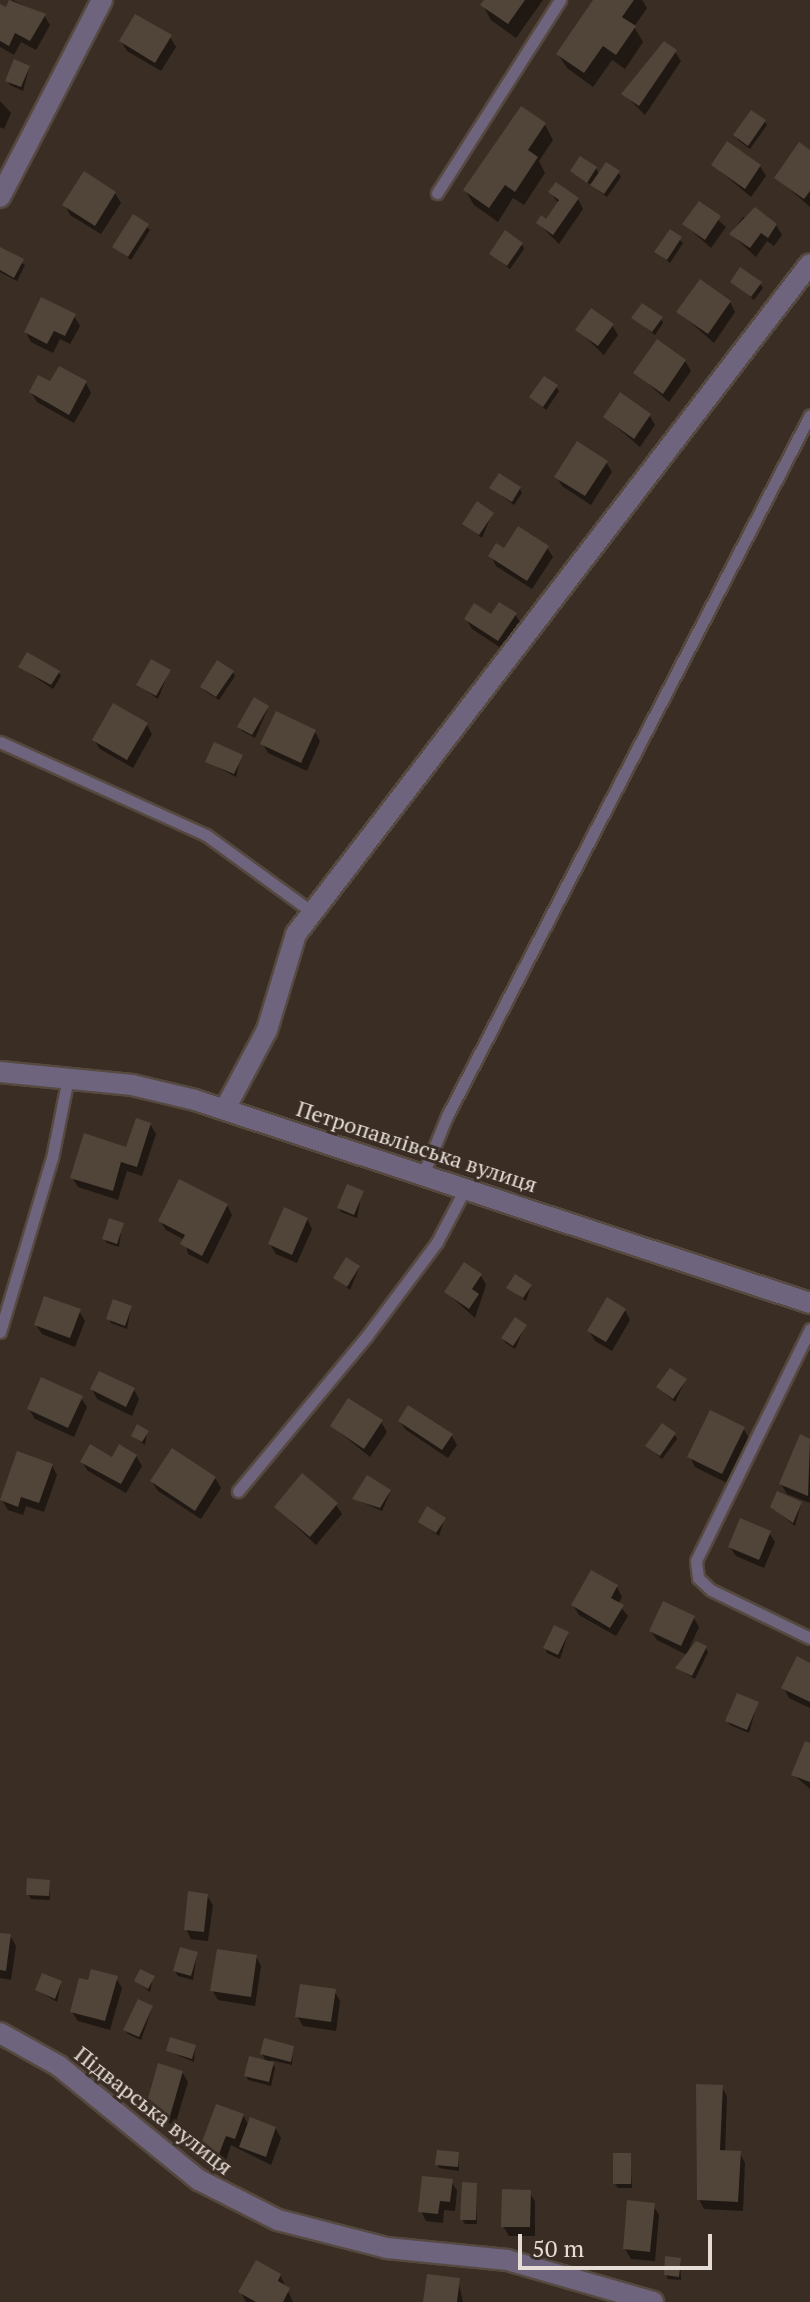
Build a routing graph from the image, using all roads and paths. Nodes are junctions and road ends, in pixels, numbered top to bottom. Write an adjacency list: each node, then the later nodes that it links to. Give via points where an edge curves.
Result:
1 (102, 0): 4 (street)
2 (560, 0): 3 (lane)
3 (437, 193)
4 (0, 197)
5 (810, 264): 8 (street)
6 (810, 415): 12 (lane, via 454,1104)
7 (0, 742): 8 (lane, via 206,835)
8 (312, 912): 11 (street, via 289,947 267,1030)
9 (0, 1072): 10 (street, Петропавлівська вулиця)
10 (68, 1078): 11 (street, Петропавлівська вулиця, via 132,1085); 16 (lane, via 52,1158)
11 (225, 1109): 12 (street, Петропавлівська вулиця)
12 (424, 1172): 13 (street, Петропавлівська вулиця)
13 (466, 1186): 14 (street, Петропавлівська вулиця); 17 (lane, via 437,1242 366,1337)
14 (810, 1303)
15 (810, 1329): 18 (lane, via 696,1561 698,1578 711,1590)
16 (0, 1332)
17 (238, 1491)
18 (810, 1638)
19 (0, 2033): 20 (street, Підварська вулиця, via 34,2049 83,2084 199,2180 278,2220 387,2248 507,2260)
20 (653, 2302)

